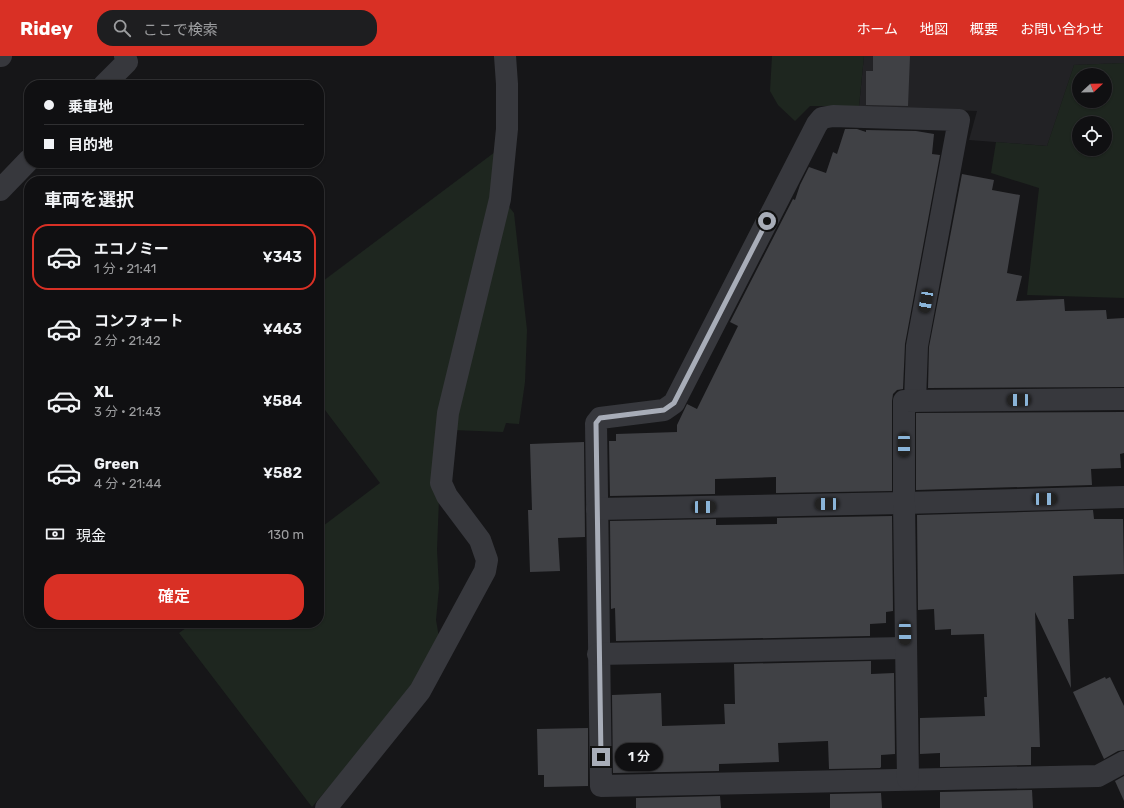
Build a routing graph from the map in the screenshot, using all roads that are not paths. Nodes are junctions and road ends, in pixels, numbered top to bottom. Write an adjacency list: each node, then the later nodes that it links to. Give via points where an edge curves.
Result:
1 (125, 56): 3 (street, via 127,62)
2 (505, 56): 15 (street, via 507,129 500,199 448,413 441,483 447,496 480,540 487,560 485,570 420,691)
3 (109, 80)
4 (24, 165): 5 (street)
5 (0, 190)
6 (1124, 399): 7 (street)
7 (915, 400): 9 (street, via 904,401); 10 (street, via 917,346 959,120 833,116 822,118 674,403 664,410 600,418 596,423)
8 (1124, 496): 9 (street)
9 (904, 503): 10 (street); 11 (street)
10 (597, 509): 12 (street)
11 (905, 648): 12 (street); 14 (street)
12 (598, 654): 14 (street, via 601,786)
13 (1124, 762): 14 (street, via 1098,776)
14 (908, 779)
15 (326, 808)

